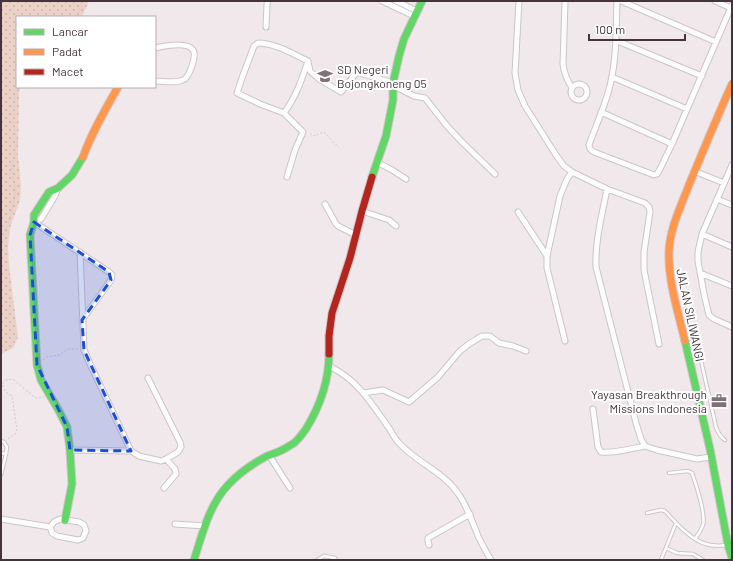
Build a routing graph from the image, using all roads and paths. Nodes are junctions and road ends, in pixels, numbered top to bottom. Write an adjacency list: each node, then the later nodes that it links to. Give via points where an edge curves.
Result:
1 (82, 1): 13 (path)
2 (268, 1): 14 (street)
3 (382, 1): 12 (street)
4 (396, 1): 12 (street)
5 (422, 1): 12 (street)
6 (519, 1): 36 (street, via 515,72 518,90 525,106 556,155)
7 (565, 1): 26 (street, via 563,64)
8 (617, 1): 15 (street)
9 (621, 1): 16 (street)
10 (715, 1): 11 (street)
11 (731, 7): 16 (street)
12 (416, 14): 22 (street, via 404,40)
13 (77, 16)
14 (266, 27)
15 (615, 40): 19 (street); 20 (street)
16 (716, 42): 19 (street)
17 (156, 48): 21 (street, via 187,45 195,55 185,79 178,82)
18 (308, 61): 22 (street, via 310,71 341,92 357,72); 29 (street, via 299,88); 29 (street, via 264,43 254,46 237,93)
19 (702, 76): 27 (street)
20 (612, 77): 27 (street); 28 (street)
21 (156, 80)
22 (393, 84): 33 (street, via 389,125); 37 (street, via 414,96 425,98 446,126)
23 (732, 84): 35 (street, JALAN SILIWANGI)
24 (19, 88): 51 (path, via 15,96 13,125 17,141 12,168 16,190 9,222)
25 (117, 88): 47 (street, via 72,175 58,188 49,192 34,215)
26 (572, 88)
27 (687, 109): 31 (street)
28 (601, 112): 31 (street); 31 (street, via 589,145 594,152 654,175 659,171)
29 (284, 113): 30 (street)
30 (303, 132): 32 (path, via 307,130 314,136 323,132); 38 (street)
31 (672, 144)
32 (339, 147)
33 (377, 162): 39 (street); 45 (street)
34 (732, 165): 40 (street)
35 (694, 171): 40 (street); 63 (street, JALAN SILIWANGI, via 672,230 669,251 671,282)
36 (572, 172): 41 (street); 54 (street, via 560,196)
37 (495, 174)
38 (287, 177)
39 (406, 179)
40 (724, 183): 42 (street)
41 (608, 189): 60 (street, via 645,203 649,207 644,270); 72 (street, via 599,225 596,267 636,423)
42 (717, 199): 44 (street); 49 (street)
43 (325, 204): 50 (street, via 338,226)
44 (732, 205)
45 (362, 211): 48 (street, via 388,220); 50 (street)
46 (518, 212): 54 (street)
47 (34, 222): 53 (street); 64 (street, via 30,235)
48 (396, 226)
49 (702, 234): 52 (street); 55 (street, via 698,252)
50 (356, 235): 65 (street, via 332,313)
51 (1, 239)
52 (732, 247)
53 (80, 252): 57 (street); 57 (street, via 112,275)
54 (547, 256): 59 (street, via 547,268)
55 (700, 273): 56 (street); 58 (street, via 709,315)
56 (732, 286)
57 (82, 320): 61 (street)
58 (732, 327)
59 (565, 341)
60 (659, 344)
61 (84, 350): 64 (path, via 67,349 60,356 47,357); 74 (street)
62 (526, 351): 67 (street, via 499,343 490,336 482,336 460,351 438,377 409,402 383,390)
63 (686, 351): 70 (lane, via 695,351 700,356 716,427); 78 (street, JALAN SILIWANGI)
64 (36, 365): 68 (street)
65 (329, 366): 67 (street, via 353,382); 77 (street, via 319,404 301,436 285,448)
66 (148, 378): 79 (street, via 180,442 178,452)
67 (363, 393): 85 (street, via 400,443 457,491)
68 (50, 396): 71 (path, via 37,398 14,380 6,380 3,387 12,396 17,430 15,434); 73 (street, via 67,427)
69 (593, 409): 72 (street, via 598,447 601,452)
70 (725, 440)
71 (2, 441): 76 (lane, via 7,447)
72 (645, 446): 78 (street, via 698,459)
73 (70, 450): 74 (street); 87 (street, via 72,484)
74 (131, 450): 79 (street, via 139,456 161,461)
75 (1, 453): 76 (lane)
76 (6, 454): 81 (lane)
77 (269, 455): 83 (street); 90 (street, via 243,471 226,486)
78 (711, 457): 94 (street, JALAN SILIWANGI)
79 (166, 459): 82 (street, via 176,474)
80 (669, 473): 92 (lane, via 692,473 704,521)
81 (1, 475)
82 (164, 488)
83 (290, 488)
84 (647, 512): 88 (lane, via 665,511)
85 (470, 514): 93 (street, via 428,538); 100 (street)
86 (1, 519): 91 (street)
87 (66, 520): 91 (street, via 60,519); 91 (street, via 84,525 86,531 83,538 78,540 57,536 52,533)
88 (676, 523): 92 (lane); 95 (lane)
89 (175, 524): 90 (street)
90 (204, 526): 97 (street)
91 (50, 527)
92 (695, 539): 94 (lane, via 707,545)
93 (429, 545)
94 (728, 545): 96 (street, JALAN SILIWANGI)
95 (666, 548): 101 (lane); 102 (lane, via 677,554 693,554)
96 (732, 558)
97 (194, 560)
98 (317, 560): 99 (lane, via 324,556)
99 (336, 560)
100 (491, 560)
101 (661, 560)
102 (703, 560)

